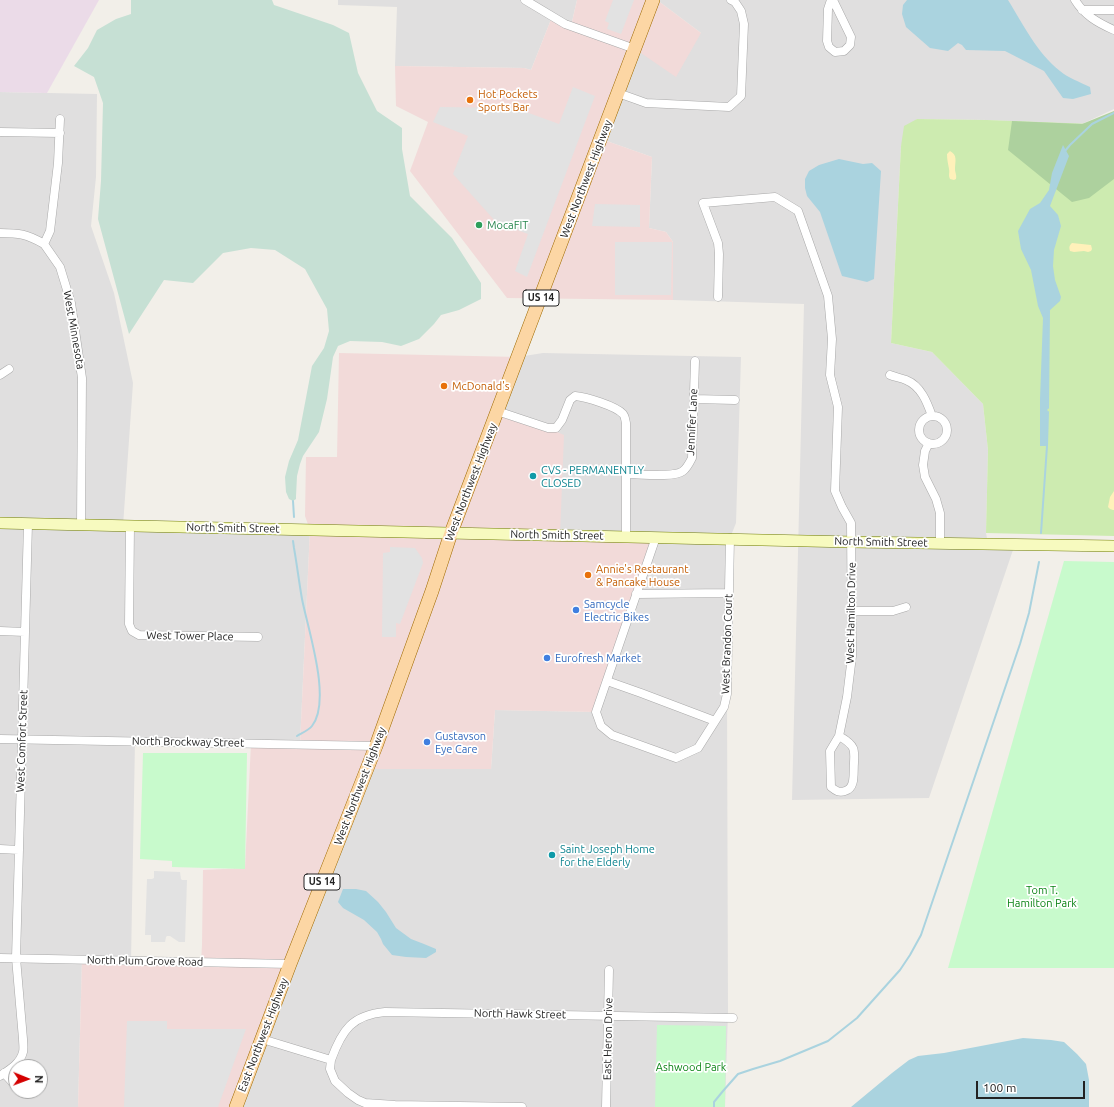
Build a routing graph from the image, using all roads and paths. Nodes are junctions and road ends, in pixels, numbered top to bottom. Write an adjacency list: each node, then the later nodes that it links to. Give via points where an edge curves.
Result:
1 (525, 0): 9 (street, via 565,24)
2 (653, 0): 9 (main road, West Northwest Highway / US 14)
3 (732, 0): 10 (street, via 741,11 744,24 741,96 729,107 646,103)
4 (832, 0): 4 (street, via 851,37 850,45 844,51 835,52 829,47 828,9)
5 (1075, 0): 6 (street)
6 (1082, 10): 7 (street); 8 (street, via 1089,18)
7 (1114, 10)
8 (1114, 30)
9 (635, 49): 10 (main road, West Northwest Highway / US 14)
10 (618, 93): 23 (main road, West Northwest Highway / US 14)
11 (60, 119): 13 (street)
12 (0, 132): 13 (street)
13 (60, 132): 15 (street, via 50,231)
14 (0, 233): 15 (street, via 21,234)
15 (44, 244): 29 (street, West Minnesota, via 60,267 71,303 82,378)
16 (718, 297): 35 (street, West Hamilton Drive, via 718,243 703,203 775,197 798,211 828,296 832,339 830,375 838,407 835,492 851,523)
17 (695, 361): 21 (street, Jennifer Lane)
18 (9, 369): 19 (street)
19 (0, 375)
20 (890, 376): 24 (street, via 907,380 919,389 928,402)
21 (694, 399): 22 (street); 26 (street, Jennifer Lane, via 692,458 683,471 672,475)
22 (735, 400)
23 (497, 411): 26 (street, via 548,428 556,428 570,400 575,396 582,396 619,410 626,422); 31 (main road, West Northwest Highway / US 14)
24 (932, 416): 25 (street, via 924,419 919,428 920,435); 25 (street, via 940,418 946,425 946,434 939,442)
25 (929, 443): 36 (street, via 922,465 940,513)
26 (626, 474): 32 (street)
27 (0, 524): 28 (street, North Smith Street)
28 (28, 524): 29 (street, North Smith Street); 43 (street, West Comfort Street)
29 (80, 525): 30 (street, North Smith Street)
30 (130, 526): 31 (street, North Smith Street); 44 (street, West Tower Place, via 129,624 132,631 140,635)
31 (451, 533): 32 (street, North Smith Street); 50 (main road, West Northwest Highway / US 14)
32 (626, 536): 33 (street, North Smith Street)
33 (656, 537): 34 (street, North Smith Street); 39 (street, West Brandon Court)
34 (730, 538): 35 (street, North Smith Street); 38 (street, West Brandon Court)
35 (852, 542): 36 (street, North Smith Street); 41 (street, West Hamilton Drive)
36 (940, 543): 37 (street, North Smith Street)
37 (1114, 546)
38 (729, 593): 39 (street); 46 (street, West Brandon Court, via 727,694 724,706)
39 (636, 594): 45 (street, West Brandon Court)
40 (906, 607): 41 (street, via 893,612)
41 (852, 611): 47 (street, West Hamilton Drive, via 849,683)
42 (0, 631): 43 (street)
43 (25, 632): 49 (street, West Comfort Street)
44 (258, 637)
45 (607, 681): 46 (street); 46 (street, West Brandon Court, via 596,712 601,726 612,735 676,758 698,748)
46 (715, 721)
47 (838, 736): 47 (street, West Hamilton Drive, via 854,749 852,786 842,792 831,787 830,751)
48 (0, 739): 49 (street, North Brockway Street)
49 (22, 739): 50 (street, North Brockway Street); 52 (street, West Comfort Street)
50 (376, 746): 55 (main road, West Northwest Highway / US 14)
51 (0, 849): 52 (street)
52 (19, 850): 54 (street, West Comfort Street)
53 (0, 958): 54 (street, North Plum Grove Road)
54 (16, 958): 55 (street, North Plum Grove Road); 60 (street, West Comfort Street, via 23,1039)
55 (290, 964): 59 (main road, East Northwest Highway / US 14)
56 (609, 970): 57 (street, East Heron Drive)
57 (608, 1015): 58 (street, North Hawk Street); 61 (street, North Hawk Street, via 375,1013 352,1023 337,1043); 64 (street, East Heron Drive)
58 (733, 1018)
59 (262, 1038): 61 (street); 62 (main road, East Northwest Highway / US 14)
60 (21, 1059)
61 (331, 1060): 63 (street, via 330,1069 335,1081 348,1093 366,1102 395,1105)
62 (236, 1107)
63 (522, 1107)
64 (606, 1107)

